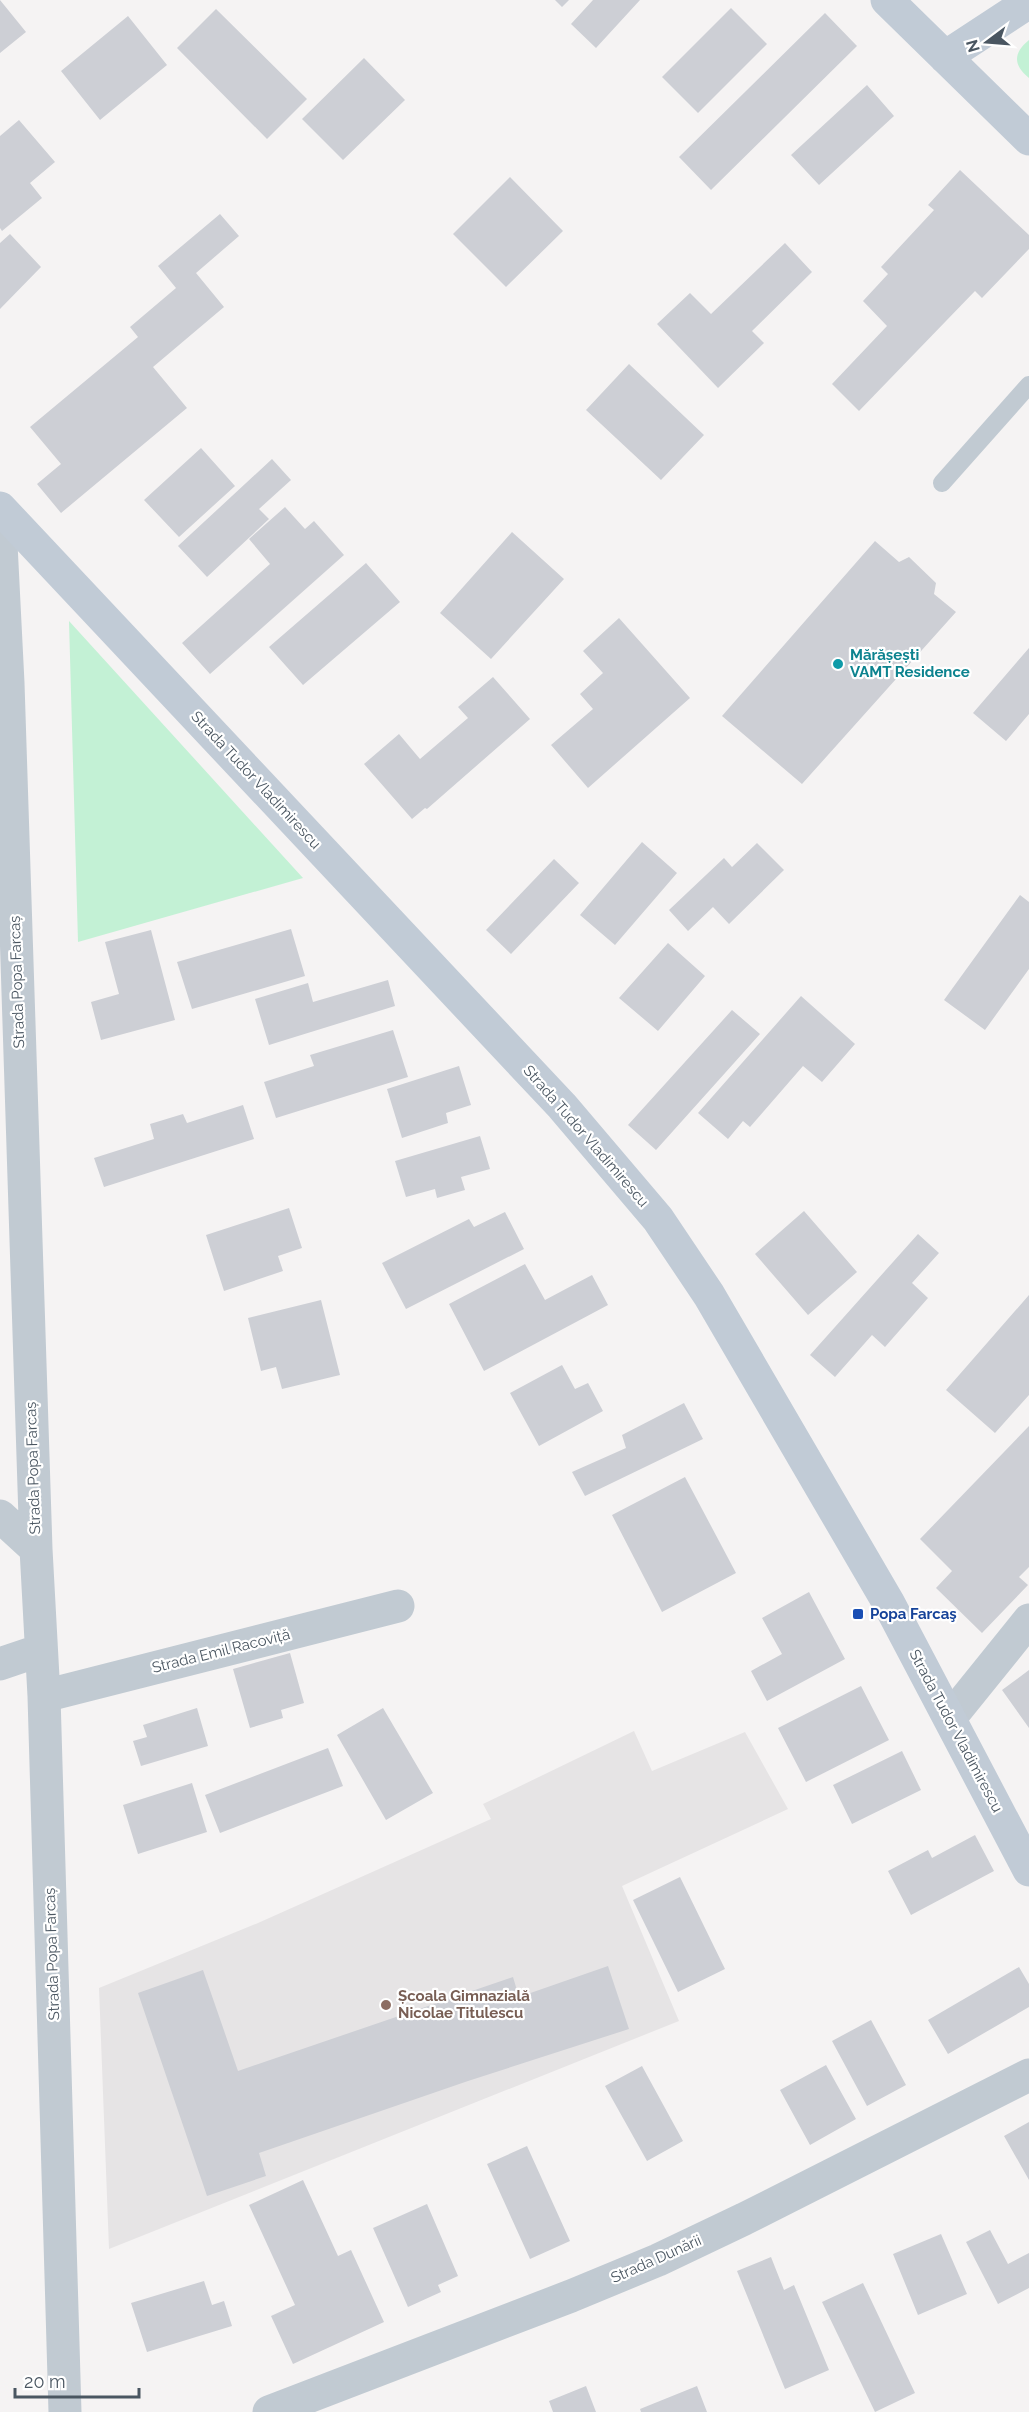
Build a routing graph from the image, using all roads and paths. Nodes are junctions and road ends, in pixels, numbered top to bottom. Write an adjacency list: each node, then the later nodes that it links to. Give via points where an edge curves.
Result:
1 (887, 0): 3 (street)
2 (1029, 2): 3 (street)
3 (945, 57): 4 (street)
4 (1029, 140)
5 (1029, 385): 6 (lane)
6 (942, 483)
7 (0, 508): 16 (street, Strada Tudor Vladimirescu, via 562,1106 658,1219 709,1295 888,1602)
8 (0, 524): 10 (street, Strada Popa Farcaș)
9 (0, 1516): 10 (street)
10 (36, 1549): 13 (street, Strada Popa Farcaș)
11 (398, 1606): 15 (street, Strada Emil Racoviță)
12 (1029, 1620): 16 (street)
13 (41, 1650): 14 (street); 15 (street, Strada Popa Farcaș)
14 (0, 1664)
15 (44, 1696): 19 (street, Strada Popa Farcaș)
16 (950, 1718): 17 (street, Strada Tudor Vladimirescu)
17 (1029, 1870)
18 (1029, 2075): 20 (street, Strada Dunării, via 658,2260)
19 (64, 2412)
20 (269, 2412)

